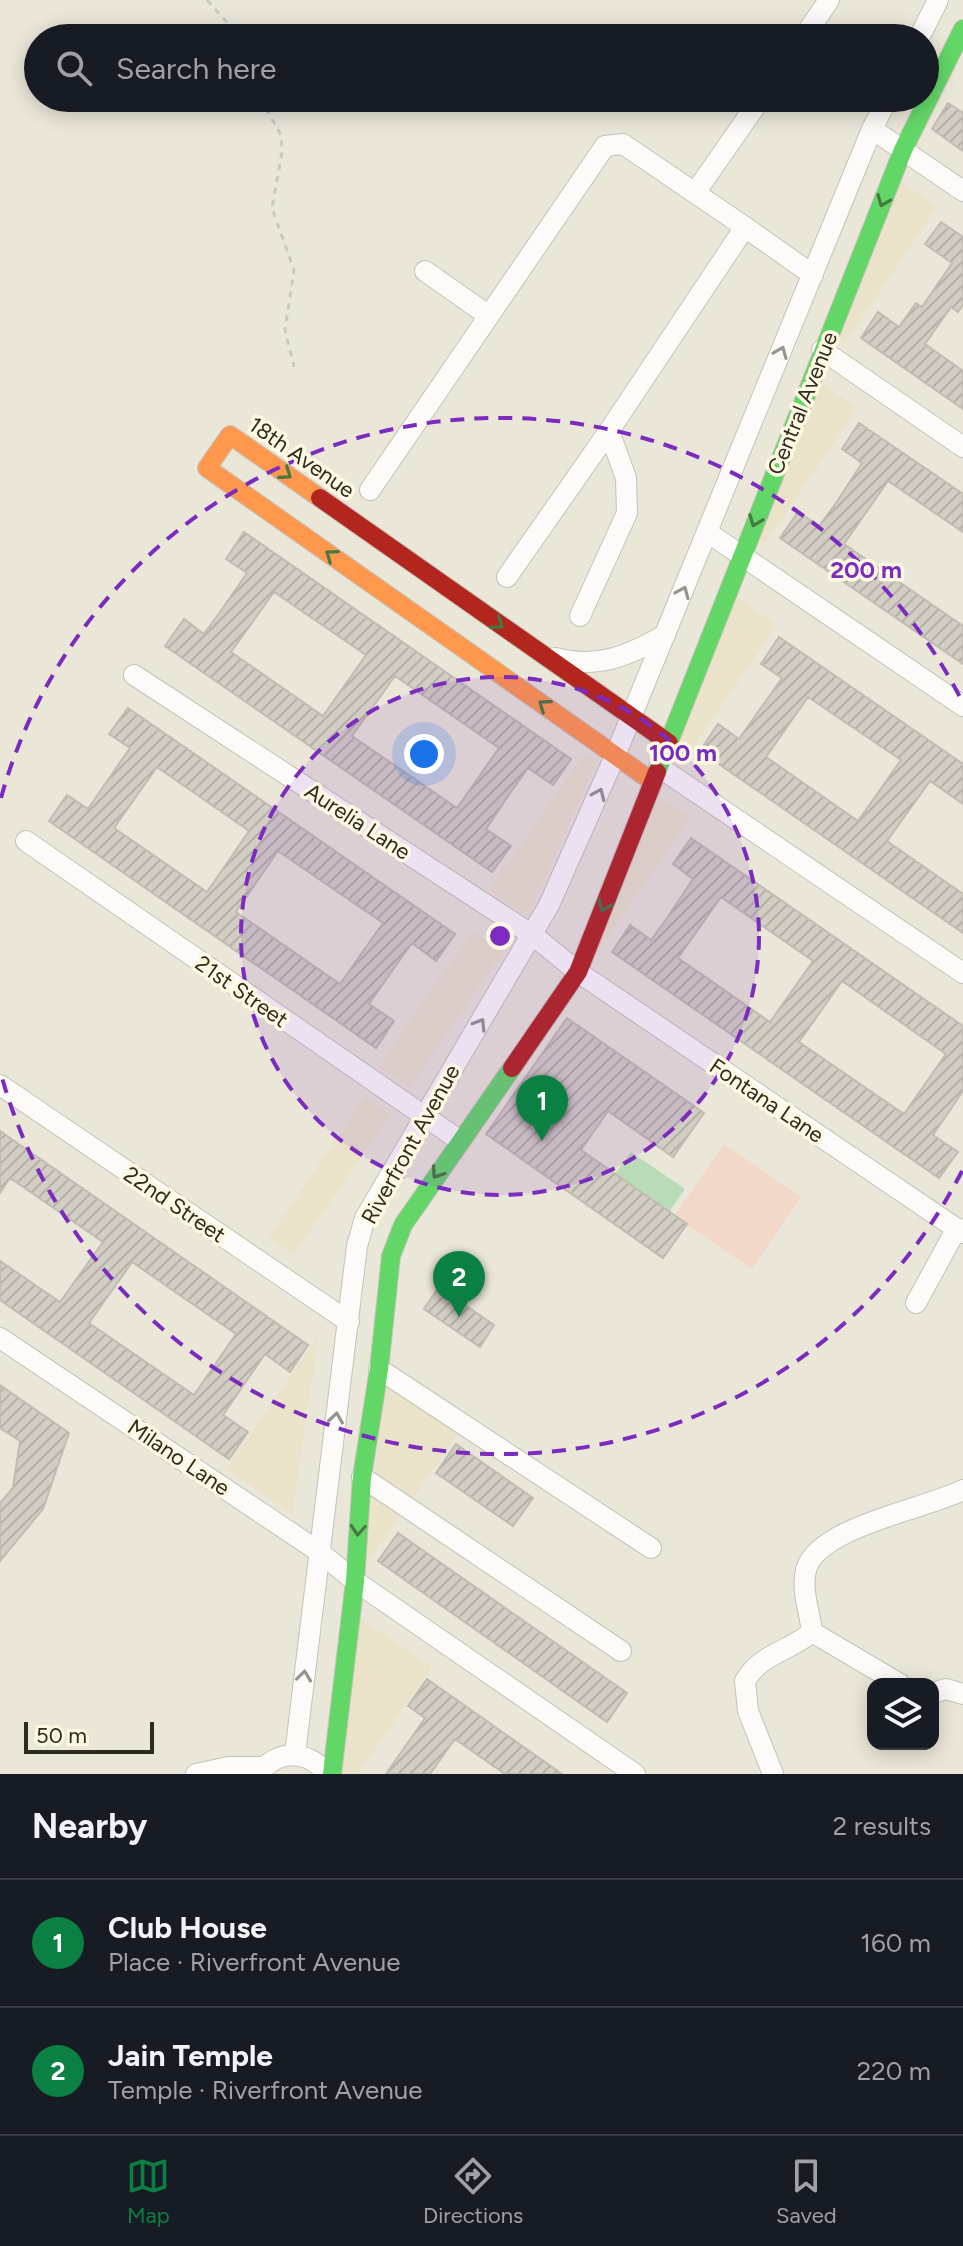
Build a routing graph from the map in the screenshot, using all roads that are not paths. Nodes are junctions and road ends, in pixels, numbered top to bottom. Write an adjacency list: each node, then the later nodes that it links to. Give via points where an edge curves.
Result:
1 (829, 0): 3 (street)
2 (938, 0): 4 (street)
3 (813, 24)
4 (926, 24)
5 (963, 29): 6 (street, Central Avenue)
6 (939, 77)
7 (751, 112): 13 (street)
8 (881, 112): 10 (street, Central Avenue)
9 (922, 112): 11 (street, Central Avenue)
10 (872, 129): 11 (street); 16 (street, Central Avenue)
11 (903, 150): 12 (street); 18 (street, Central Avenue, one-way to 18)
12 (963, 191)
13 (695, 193): 14 (street); 17 (street, via 623,144 605,146)
14 (745, 227): 16 (street); 19 (street)
15 (425, 271): 17 (street)
16 (813, 275): 22 (street, Central Avenue, one-way to 16)
17 (489, 316): 21 (street)
18 (822, 350): 20 (street); 23 (street, Central Avenue, one-way to 23)
19 (609, 431): 24 (street); 25 (street, via 626,478 627,513)
20 (963, 447)
21 (370, 490)
22 (707, 532): 23 (street); 26 (street, Central Avenue, one-way to 22)
23 (742, 554): 29 (street); 31 (street, Central Avenue)
24 (507, 577)
25 (580, 616)
26 (665, 635): 27 (street, via 609,661 584,665); 30 (street, Central Avenue)
27 (540, 654): 30 (street, 18th Avenue); 32 (street, 18th Avenue, one-way to 27, via 207,468 230,435)
28 (134, 675): 35 (street, Aurelia Lane)
29 (963, 706)
30 (630, 716): 31 (street, 18th Avenue); 32 (street, Riverfront Avenue)
31 (669, 743): 33 (street, Central Avenue)
32 (615, 756): 33 (street, 18th Avenue); 35 (street, Riverfront Avenue, one-way to 32)
33 (656, 774): 36 (street, Riverfront Avenue, one-way to 36); 37 (street)
34 (26, 841): 39 (street, 21st Street)
35 (534, 936): 36 (street, Aurelia Lane); 39 (street, Riverfront Avenue, one-way to 35)
36 (578, 972): 40 (street, Riverfront Avenue); 41 (street, Fontana Lane)
37 (963, 973)
38 (0, 1085): 43 (street, 22nd Street)
39 (422, 1117): 40 (street, 21st Street); 43 (street, Riverfront Avenue, via 365,1218)
40 (459, 1140): 45 (street, Riverfront Avenue, one-way to 45, via 403,1225 391,1256)
41 (960, 1231): 42 (street)
42 (916, 1303)
43 (349, 1322): 49 (street, Riverfront Avenue, one-way to 43)
44 (0, 1338): 49 (street, Milano Lane)
45 (379, 1369): 46 (street, Riverfront Avenue); 48 (street)
46 (362, 1477): 50 (street, Riverfront Avenue, one-way to 50); 52 (street)
47 (963, 1490): 51 (street, via 822,1546 807,1566 804,1585)
48 (651, 1548)
49 (318, 1551): 50 (street, Milano Lane); 56 (street, Riverfront Avenue, one-way to 49)
50 (355, 1581): 59 (street, Riverfront Avenue); 60 (street, Milano Lane)
51 (812, 1632): 53 (street); 61 (street, via 767,1656 745,1681 748,1711)
52 (621, 1651)
53 (890, 1678)
54 (939, 1691): 55 (street)
55 (963, 1694)
56 (295, 1754): 57 (street, via 275,1758); 59 (street, via 314,1760)
57 (261, 1770): 58 (street, via 229,1767)
58 (196, 1774)
59 (330, 1774)
60 (635, 1774)
61 (773, 1774)

